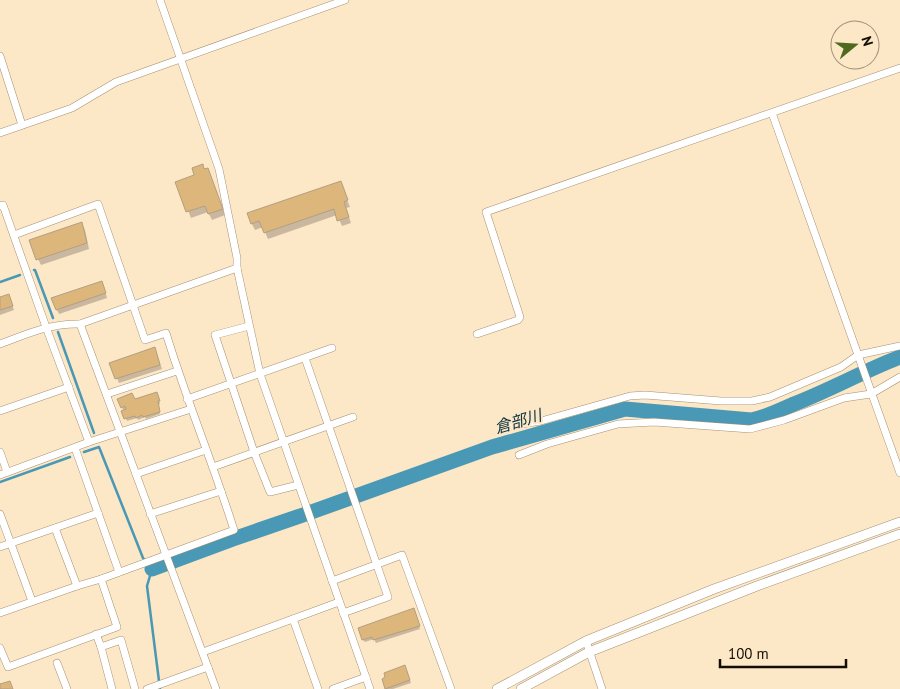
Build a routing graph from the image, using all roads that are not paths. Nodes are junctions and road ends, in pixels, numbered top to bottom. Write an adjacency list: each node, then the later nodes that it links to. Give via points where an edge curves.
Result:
1 (160, 0): 4 (street)
2 (343, 0): 4 (street)
3 (0, 56): 7 (street)
4 (180, 58): 7 (street, via 116,82 72,108); 11 (street, via 219,169)
5 (900, 68): 6 (street)
6 (772, 112): 16 (street, via 486,212 520,317); 20 (street)
7 (22, 125): 8 (street)
8 (0, 133)
9 (0, 206): 10 (street, via 4,205)
10 (14, 235): 12 (street, via 98,204); 15 (street)
11 (237, 268): 12 (street); 14 (street)
12 (133, 305): 13 (street); 22 (street, via 144,340 166,333)
13 (80, 324): 15 (street); 27 (street)
14 (249, 326): 23 (street); 25 (street, via 215,335)
15 (46, 327): 17 (street); 26 (street)
16 (477, 334)
17 (0, 344)
18 (900, 346): 20 (street)
19 (332, 348): 21 (street)
20 (858, 357): 28 (street); 34 (street, via 841,368 770,397 752,401 630,396)
21 (305, 358): 23 (street); 33 (street)
22 (177, 371): 27 (street); 29 (street)
23 (260, 374): 25 (street); 37 (street)
24 (900, 377): 28 (street)
25 (231, 383): 29 (street); 41 (street)
26 (69, 387): 31 (street); 36 (street)
27 (107, 394): 35 (street)
28 (871, 394): 42 (street, via 844,398 750,429 654,422 618,424); 44 (street)
29 (187, 399): 30 (street)
30 (190, 409): 35 (street); 39 (street)
31 (0, 411)
32 (353, 417): 33 (street)
33 (329, 426): 37 (street); 58 (street)
34 (508, 426)
35 (120, 432): 36 (street); 46 (street)
36 (89, 442): 38 (street)
37 (283, 442): 41 (street); 47 (street)
38 (75, 448): 45 (street); 49 (street)
39 (206, 450): 43 (street); 46 (street)
40 (0, 452): 45 (street)
41 (254, 452): 43 (street); 47 (street, via 270,492)
42 (519, 455)
43 (213, 467): 48 (street)
44 (900, 473)
45 (4, 474)
46 (136, 474): 51 (street)
47 (298, 485): 61 (street)
48 (221, 491): 51 (street); 57 (street, via 234,530)
49 (98, 513): 53 (street); 59 (street)
50 (0, 514): 55 (street)
51 (150, 514): 57 (street)
52 (900, 522): 69 (street)
53 (55, 528): 55 (street); 62 (street)
54 (900, 534): 73 (street)
55 (11, 542): 56 (street); 63 (street)
56 (0, 547)
57 (167, 556): 59 (street); 72 (street)
58 (377, 564): 61 (street); 66 (street, via 388,597); 85 (street, via 402,555)
59 (120, 572): 60 (street)
60 (101, 579): 62 (street); 68 (street, via 117,627)
61 (332, 581): 64 (street)
62 (77, 586): 63 (street)
63 (32, 601): 65 (street)
64 (339, 602): 66 (street); 67 (street)
65 (0, 613)
66 (343, 613): 76 (street)
67 (293, 619): 72 (street); 82 (street)
68 (96, 634): 70 (street); 71 (street, via 8,668)
69 (586, 641): 73 (street); 86 (street)
70 (101, 647): 78 (street); 79 (street, via 122,640)
71 (0, 648)
72 (203, 652): 75 (street)
73 (589, 652): 87 (street); 88 (street)
74 (57, 663): 77 (street)
75 (208, 667): 80 (street); 81 (street)
76 (366, 677): 83 (street); 84 (street)
77 (66, 689)
78 (112, 689)
79 (135, 689)
80 (146, 689)
81 (216, 689)
82 (318, 689)
83 (333, 689)
84 (370, 689)
85 (451, 689)
86 (497, 689)
87 (520, 689)
88 (602, 689)

